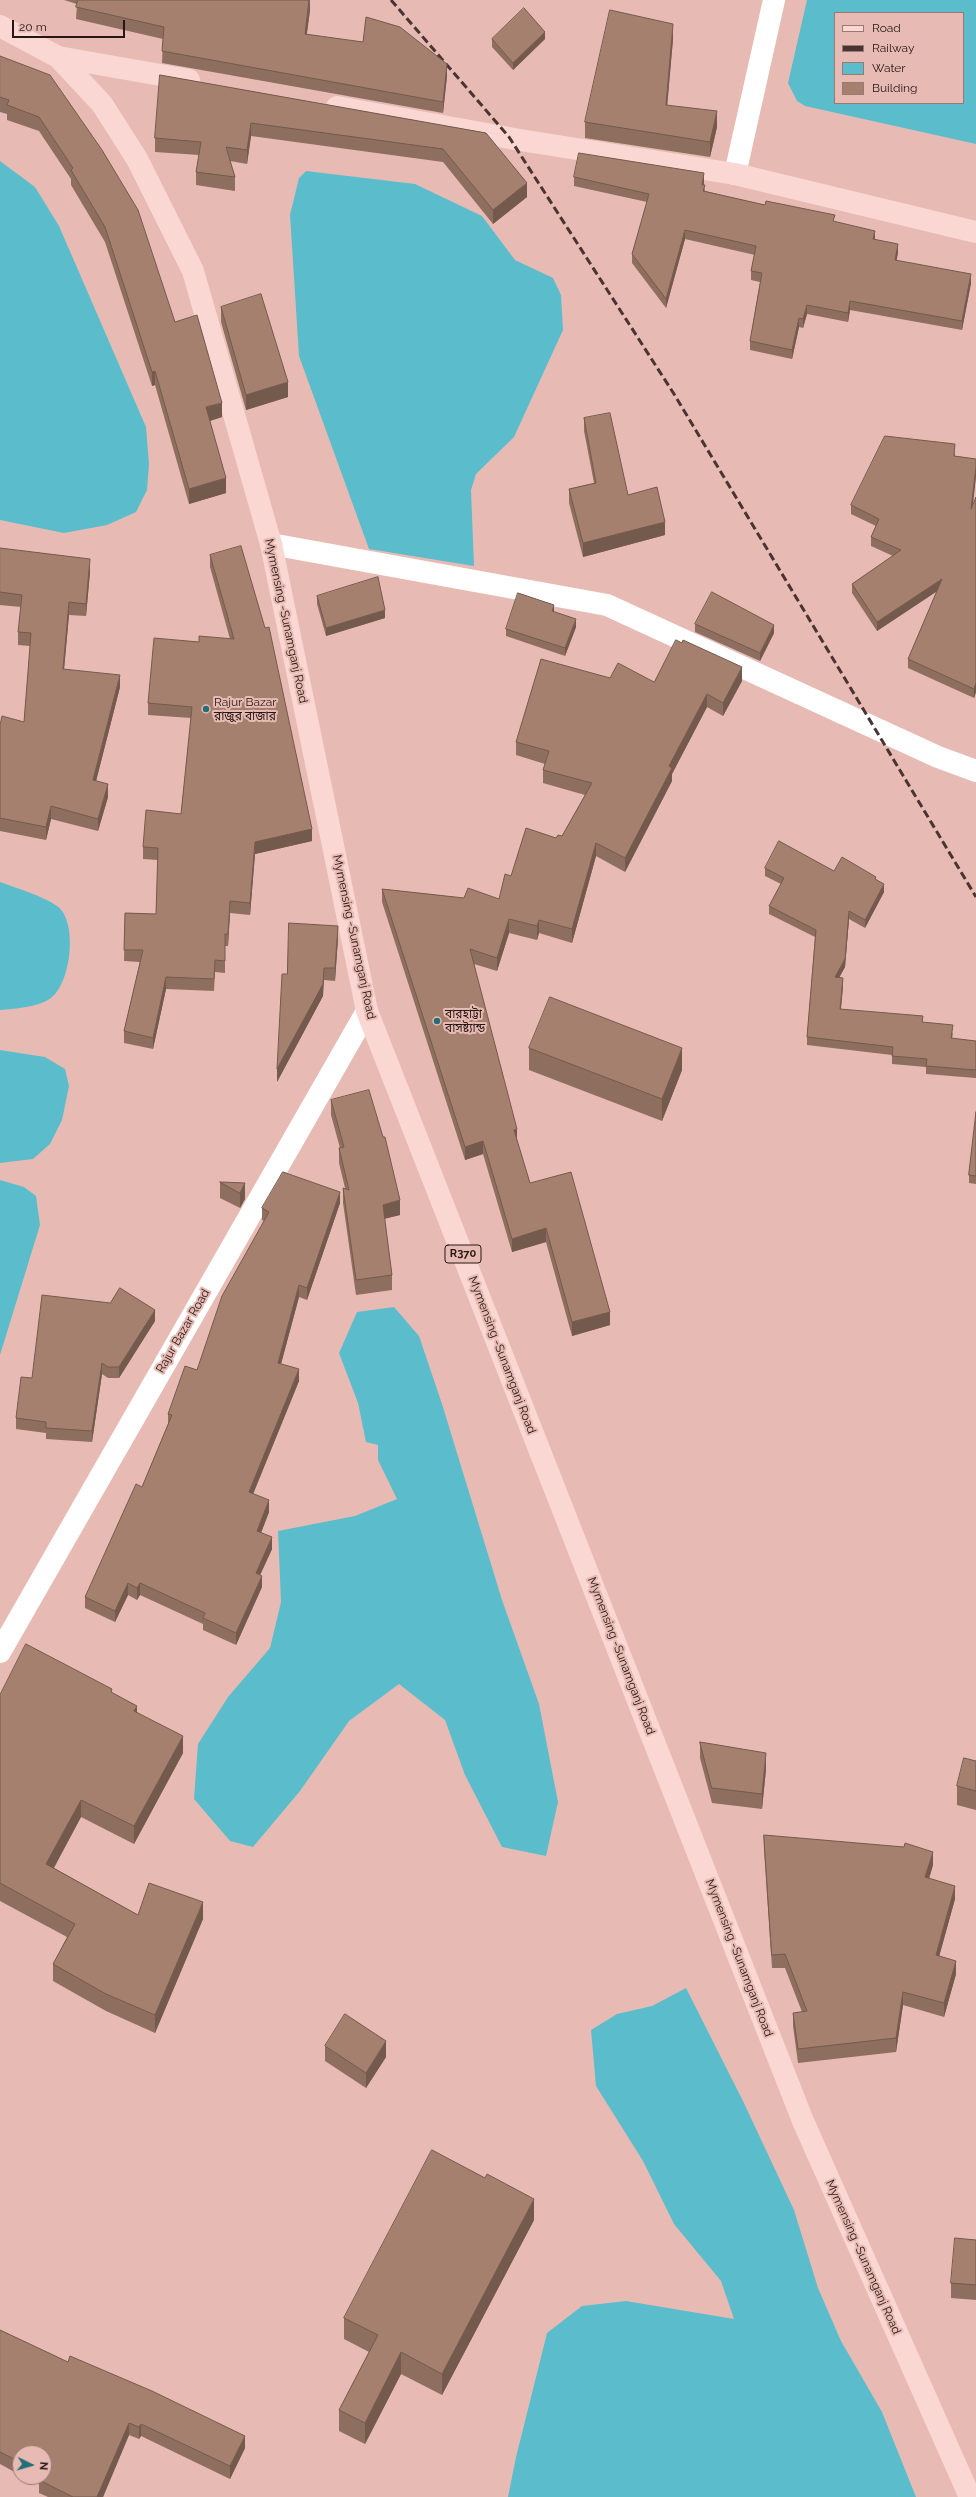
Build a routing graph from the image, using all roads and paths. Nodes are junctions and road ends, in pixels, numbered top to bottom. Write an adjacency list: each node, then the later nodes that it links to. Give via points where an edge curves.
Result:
1 (774, 0): 6 (street)
2 (0, 26): 3 (main road, Mymensing -Sunamganj Road / R370)
3 (58, 57): 4 (main road); 8 (main road, Mymensing -Sunamganj Road / R370, via 102,104 133,153 192,271)
4 (206, 83)
5 (315, 103): 6 (main road, via 520,140)
6 (736, 174): 7 (main road)
7 (976, 232)
8 (271, 544): 9 (street, via 607,605 938,757); 10 (main road, Mymensing -Sunamganj Road / R370)
9 (976, 771)
10 (367, 1011): 11 (street, Rajur Bazar Road); 12 (main road, Mymensing -Sunamganj Road / R370, via 803,2121)
11 (3, 1641)
12 (970, 2497)

